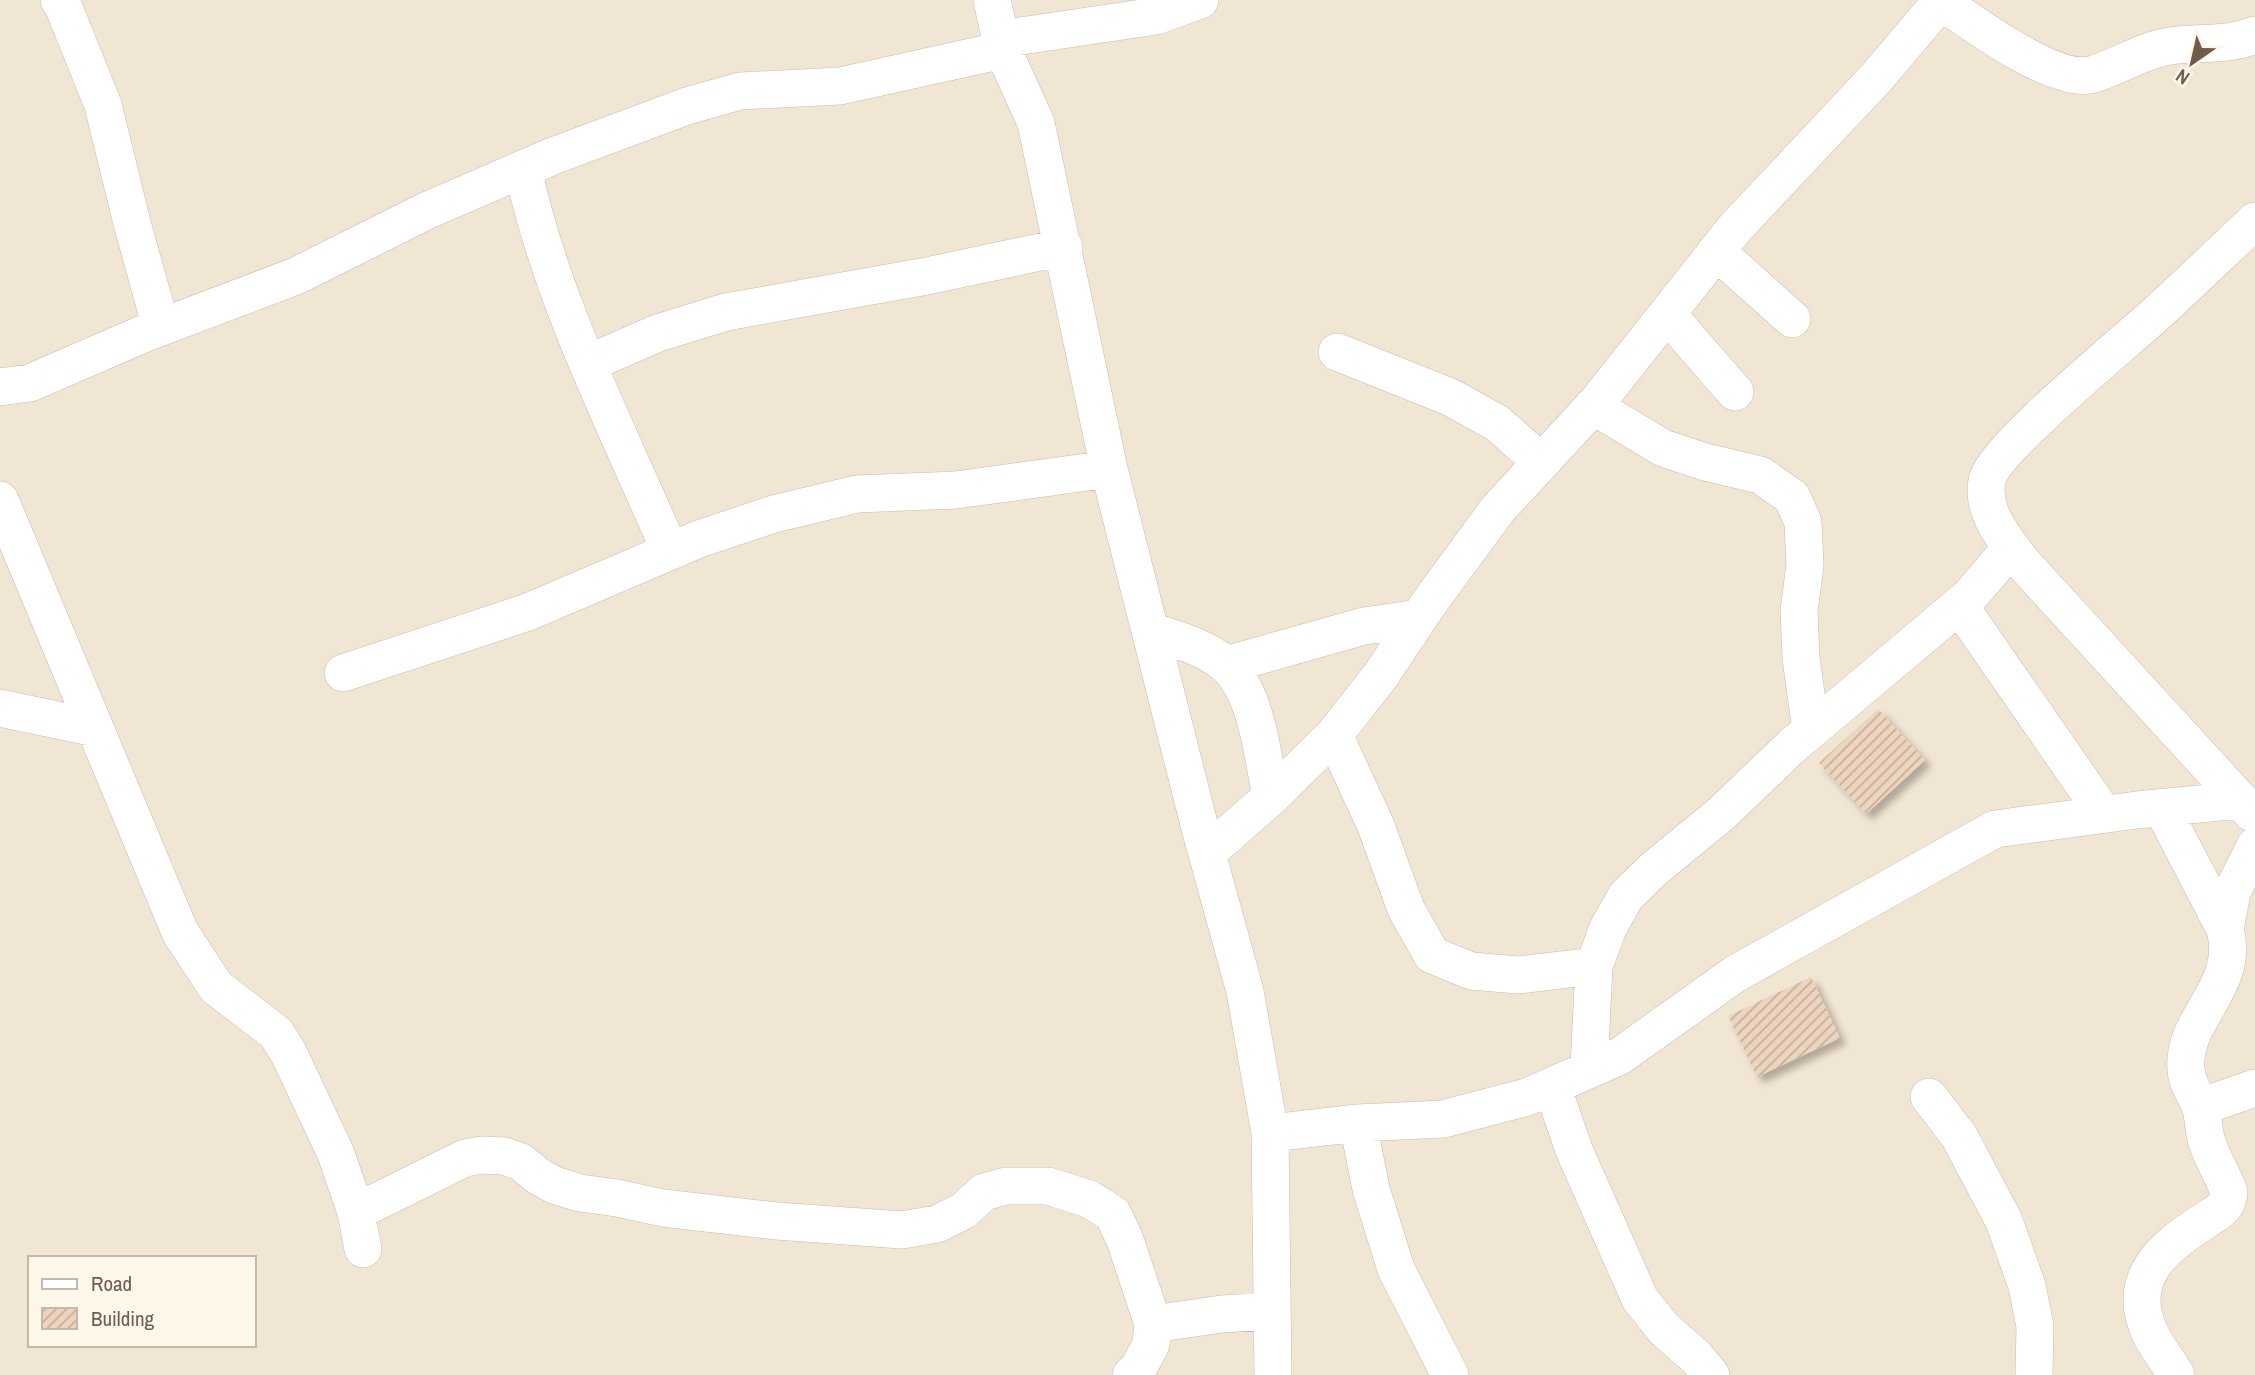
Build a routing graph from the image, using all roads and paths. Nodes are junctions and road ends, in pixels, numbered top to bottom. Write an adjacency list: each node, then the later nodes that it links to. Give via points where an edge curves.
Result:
1 (59, 0): 7 (street)
2 (75, 0): 7 (street)
3 (992, 0): 8 (street)
4 (1200, 0): 8 (street, via 1156,16)
5 (1934, 3): 6 (street, via 2022,54 2069,74 2092,75 2169,46 2236,42); 12 (street, via 1877,77)
6 (2255, 35)
7 (79, 42): 15 (street, via 103,105)
8 (1002, 45): 9 (street, via 840,86 740,91 687,106); 11 (street, via 1035,123)
9 (523, 169): 15 (street, via 296,276); 17 (street, via 534,219)
10 (2255, 221): 24 (street, via 2021,435 1993,466 1987,482 1989,510)
11 (1064, 247): 17 (street, via 726,312 658,333); 22 (street)
12 (1716, 251): 13 (street); 14 (street)
13 (1667, 314): 19 (street); 20 (street)
14 (1793, 319)
15 (161, 327): 18 (street, via 30,383)
16 (1338, 352): 21 (street, via 1450,397 1497,423)
17 (589, 363): 25 (street)
18 (0, 387)
19 (1735, 392)
20 (1593, 406): 21 (street); 33 (street, via 1663,448 1760,475 1791,497 1803,522 1805,565 1799,611)
21 (1541, 462): 27 (street, via 1498,509)
22 (1109, 469): 25 (street, via 956,490 857,494 774,513); 28 (street)
23 (0, 500): 32 (street)
24 (2011, 548): 26 (street); 37 (street)
25 (670, 551): 30 (street, via 528,612)
26 (1959, 605): 33 (street); 38 (street)
27 (1419, 618): 29 (street, via 1364,626); 34 (street)
28 (1150, 631): 29 (street, via 1193,645); 40 (street)
29 (1226, 665): 35 (street, via 1248,694)
30 (344, 673)
31 (0, 708): 32 (street)
32 (95, 728): 50 (street, via 180,932 216,987 276,1033 336,1153)
33 (1811, 730): 42 (street, via 1626,896)
34 (1334, 735): 35 (street); 42 (street, via 1406,908 1432,954 1471,971 1518,975)
35 (1271, 797): 40 (street)
36 (2162, 808): 37 (street); 38 (street); 41 (street)
37 (2247, 808)
38 (2105, 814): 43 (street, via 1995,829 1735,974 1620,1056)
39 (2255, 846): 41 (street, via 2232,892)
40 (1207, 853): 49 (street, via 1245,991)
41 (2225, 929): 47 (street, via 2229,944 2225,975 2187,1051 2186,1071)
42 (1594, 966): 43 (street)
43 (1589, 1069): 44 (street)
44 (1552, 1086): 48 (street, via 1443,1119); 57 (street, via 1574,1150 1640,1298)
45 (2255, 1088): 47 (street)
46 (1929, 1097): 58 (street, via 1959,1136 2004,1221 2027,1286 2035,1326)
47 (2200, 1107): 59 (street, via 2207,1143 2229,1192 2228,1200 2224,1208 2179,1237 2148,1272 2142,1287 2142,1308 2150,1334)
48 (1358, 1123): 49 (street); 56 (street, via 1371,1189 1396,1269)
49 (1270, 1133): 52 (street)
50 (356, 1212): 51 (street); 53 (street, via 465,1158 482,1155 521,1162 554,1185 580,1193 663,1208 902,1230 937,1224 963,1211 984,1192 1006,1186 1048,1186 1089,1199 1113,1214)
51 (363, 1249)
52 (1272, 1311): 53 (street); 55 (street)
53 (1153, 1324): 54 (street, via 1151,1344)
54 (1131, 1375)
55 (1273, 1375)
56 (1450, 1375)
57 (1711, 1375)
58 (2034, 1375)
59 (2176, 1375)

